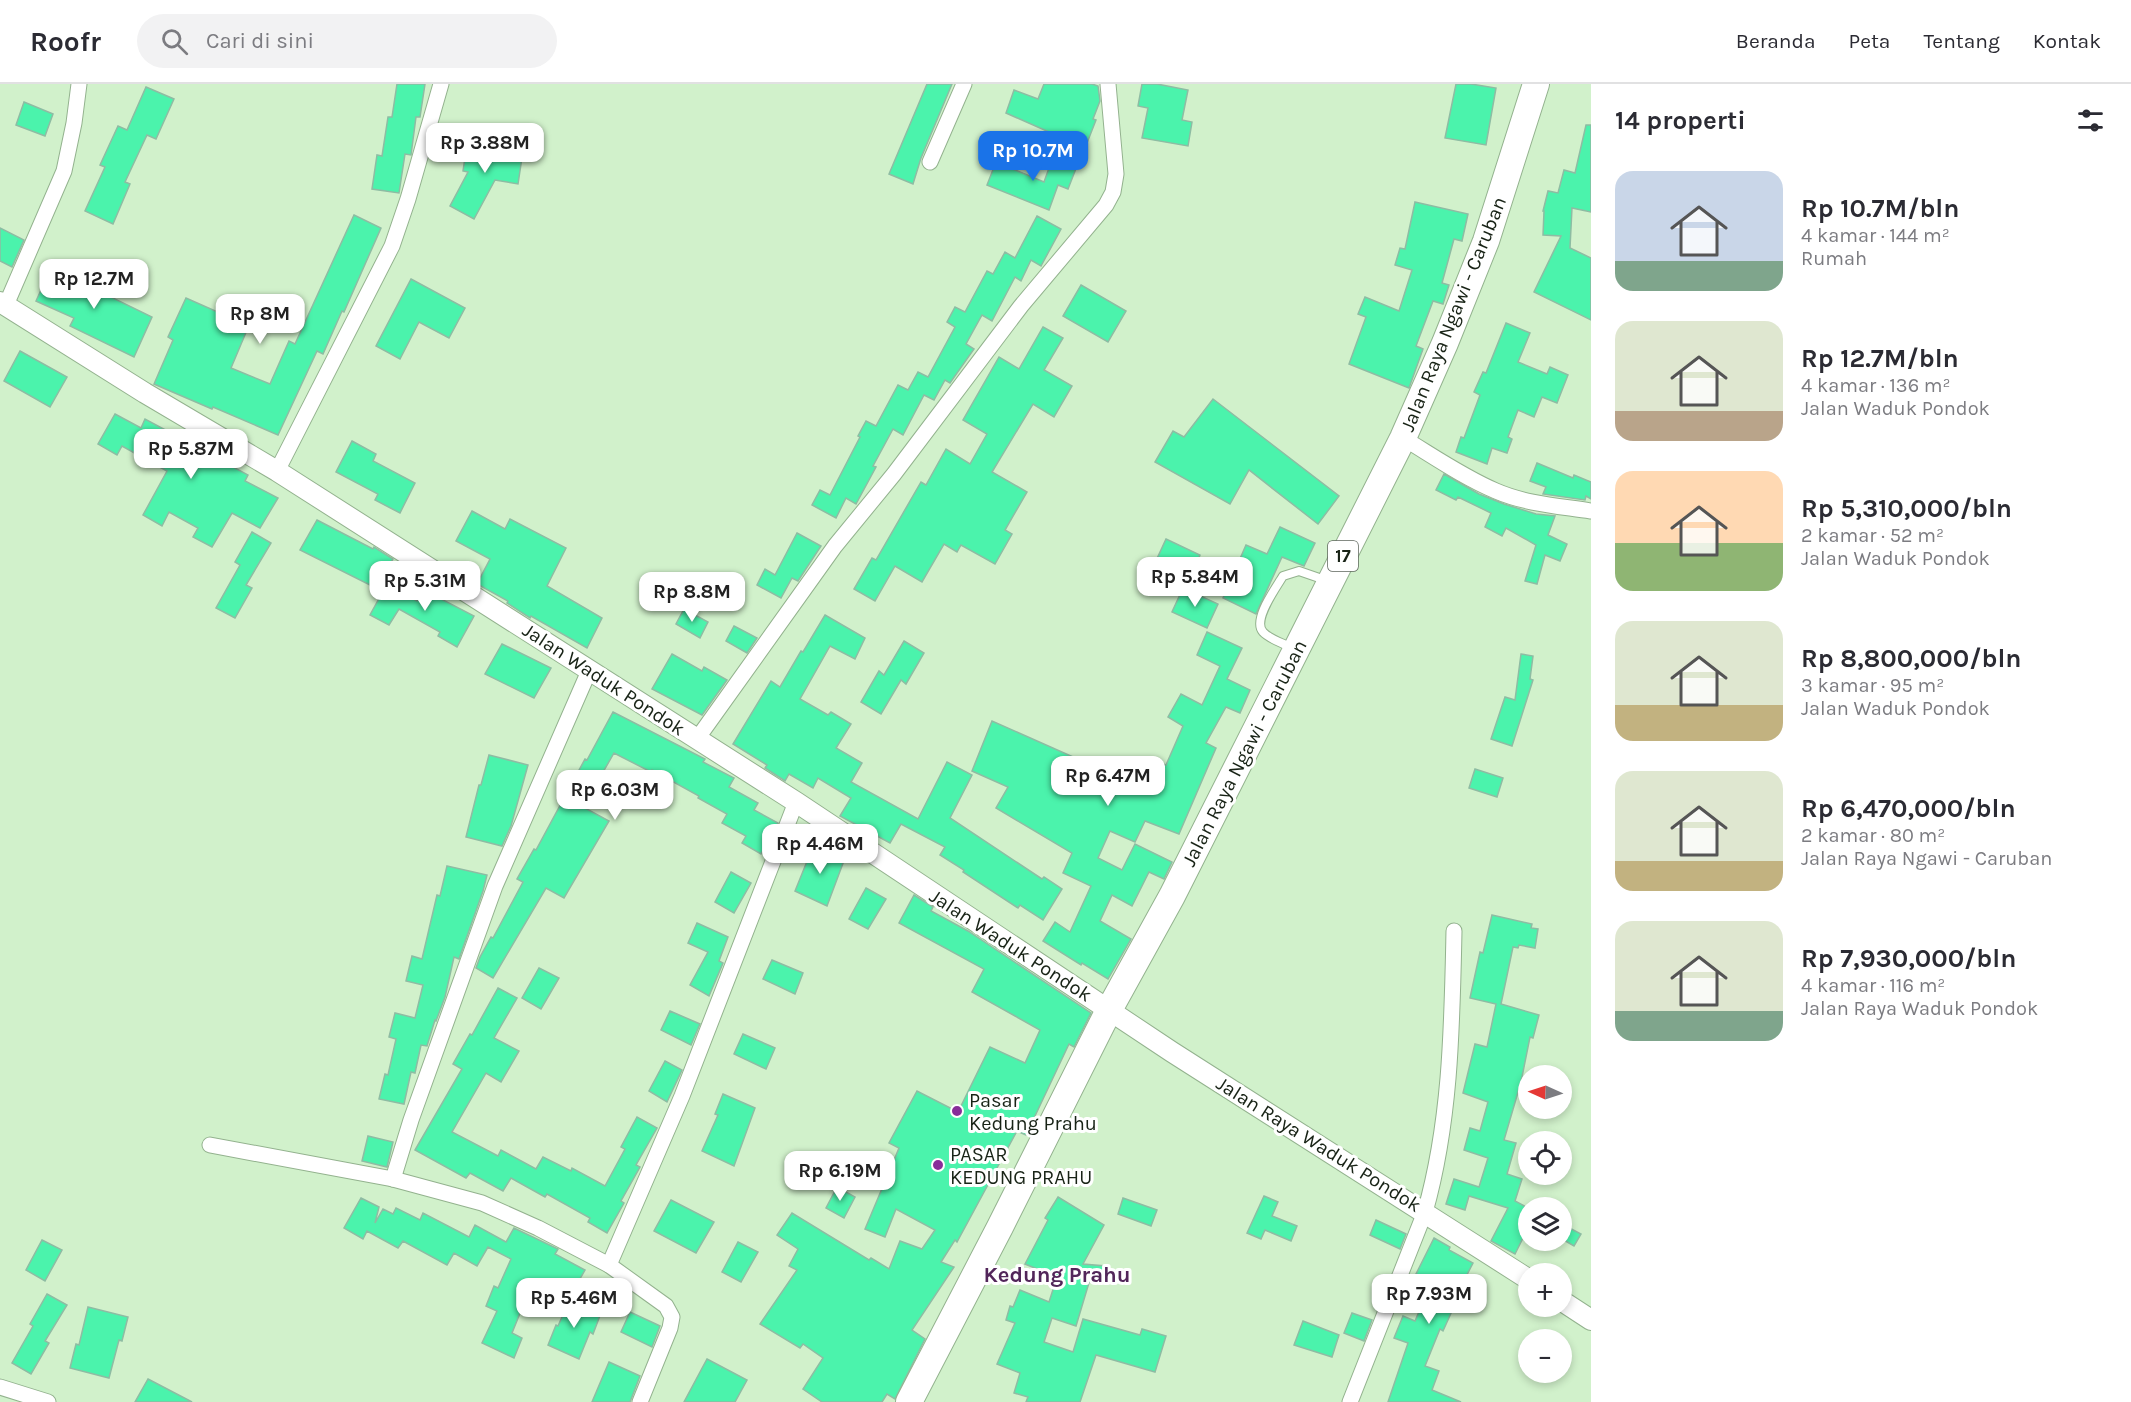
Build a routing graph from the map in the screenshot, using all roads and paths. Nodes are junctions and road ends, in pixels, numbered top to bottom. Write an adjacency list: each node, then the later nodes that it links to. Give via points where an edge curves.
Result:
1 (79, 84): 7 (street, via 64,171)
2 (441, 84): 9 (street, via 392,246)
3 (964, 84): 6 (street)
4 (1108, 84): 14 (street, via 1116,174 1106,204 1021,306 835,546)
5 (1536, 84): 8 (highway, Jalan Raya Ngawi - Caruban / 17, via 1486,241)
6 (930, 162)
7 (3, 304): 9 (street, Jalan Waduk Pondok)
8 (1403, 438): 10 (street, via 1497,491 1528,501); 11 (highway, Jalan Raya Ngawi - Caruban / 17)
9 (277, 471): 13 (street, Jalan Waduk Pondok)
10 (1591, 511)
11 (1330, 582): 12 (highway, Jalan Raya Ngawi - Caruban / 17); 12 (lane, via 1299,571 1283,576 1259,618 1263,633)
12 (1296, 650): 17 (highway, Jalan Raya Ngawi - Caruban / 17, via 1172,896)
13 (589, 670): 14 (street, Jalan Waduk Pondok); 19 (street, via 495,886)
14 (697, 739): 15 (street, Jalan Waduk Pondok)
15 (795, 802): 17 (street, Jalan Waduk Pondok); 21 (street, via 682,1096)
16 (1454, 931): 20 (street, via 1452,1040 1443,1119)
17 (1109, 1010): 20 (street, Jalan Raya Waduk Pondok); 28 (highway, Jalan Raya Ngawi - Caruban / 17)
18 (210, 1145): 19 (street)
19 (393, 1179): 21 (street, via 482,1203)
20 (1425, 1212): 22 (street, Jalan Raya Waduk Pondok); 29 (street)
21 (609, 1265): 27 (street, via 666,1306 672,1317)
22 (1518, 1272)
23 (1572, 1308): 24 (street)
24 (1591, 1320)
25 (0, 1387): 26 (street)
26 (48, 1402)
27 (640, 1402)
28 (909, 1402)
29 (1350, 1402)

